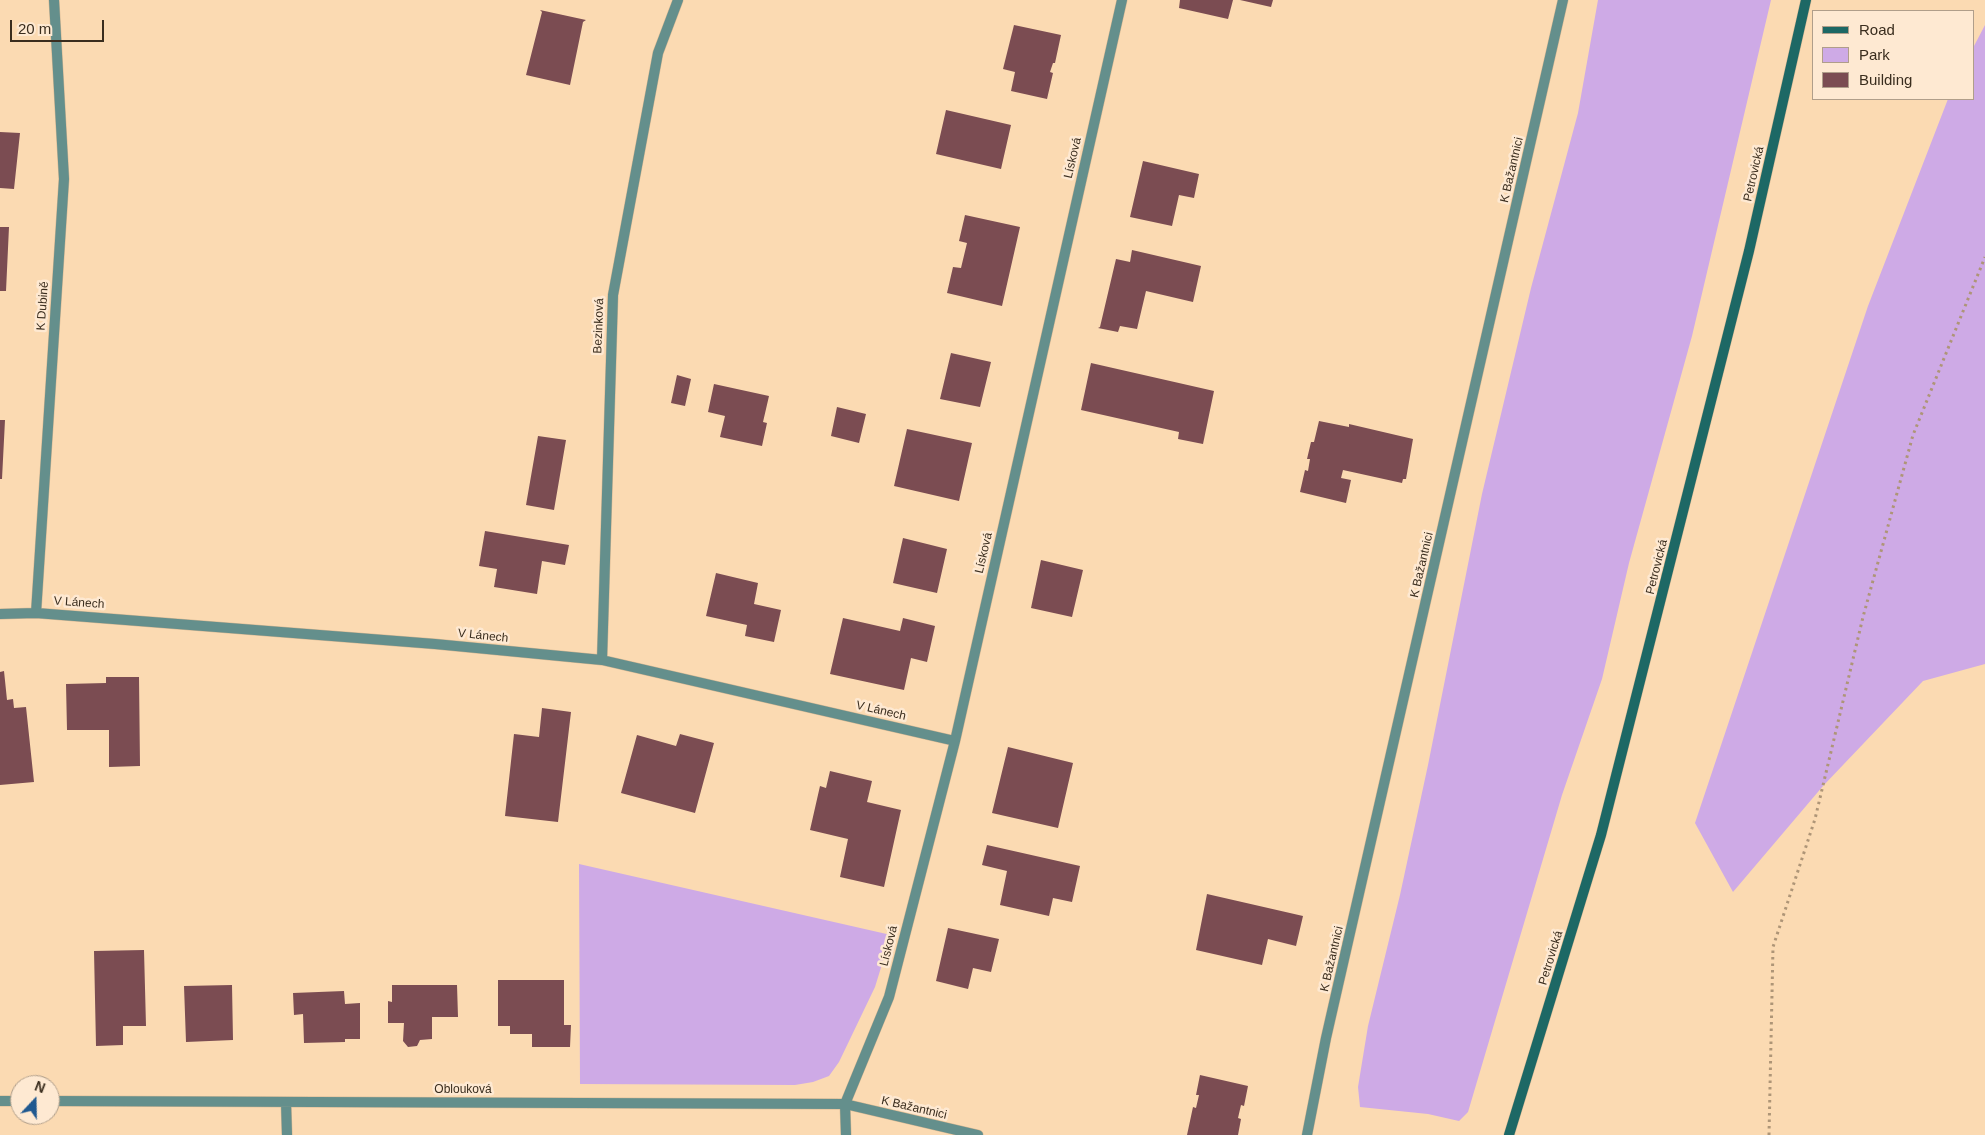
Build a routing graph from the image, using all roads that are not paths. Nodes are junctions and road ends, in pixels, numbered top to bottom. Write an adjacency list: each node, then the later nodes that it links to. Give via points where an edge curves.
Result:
1 (54, 0): 6 (street, K Dubině, via 64,179)
2 (678, 0): 8 (street, Bezinková, via 658,53 613,294)
3 (1122, 0): 9 (street, Lísková)
4 (1563, 0): 16 (street, K Bažantnici)
5 (1806, 0): 17 (main road, Petrovická, via 1744,271 1601,835)
6 (36, 613): 7 (street, V Lánech); 8 (street, V Lánech)
7 (0, 614)
8 (602, 660): 9 (street, V Lánech)
9 (955, 740): 12 (street, Lísková, via 889,997)
10 (60, 1101): 11 (street, Oblouková)
11 (286, 1102): 12 (street, Oblouková); 13 (street)
12 (845, 1104): 14 (street); 15 (street, K Bažantnici)
13 (287, 1135)
14 (846, 1135)
15 (978, 1135)
16 (1307, 1135)
17 (1509, 1135)

